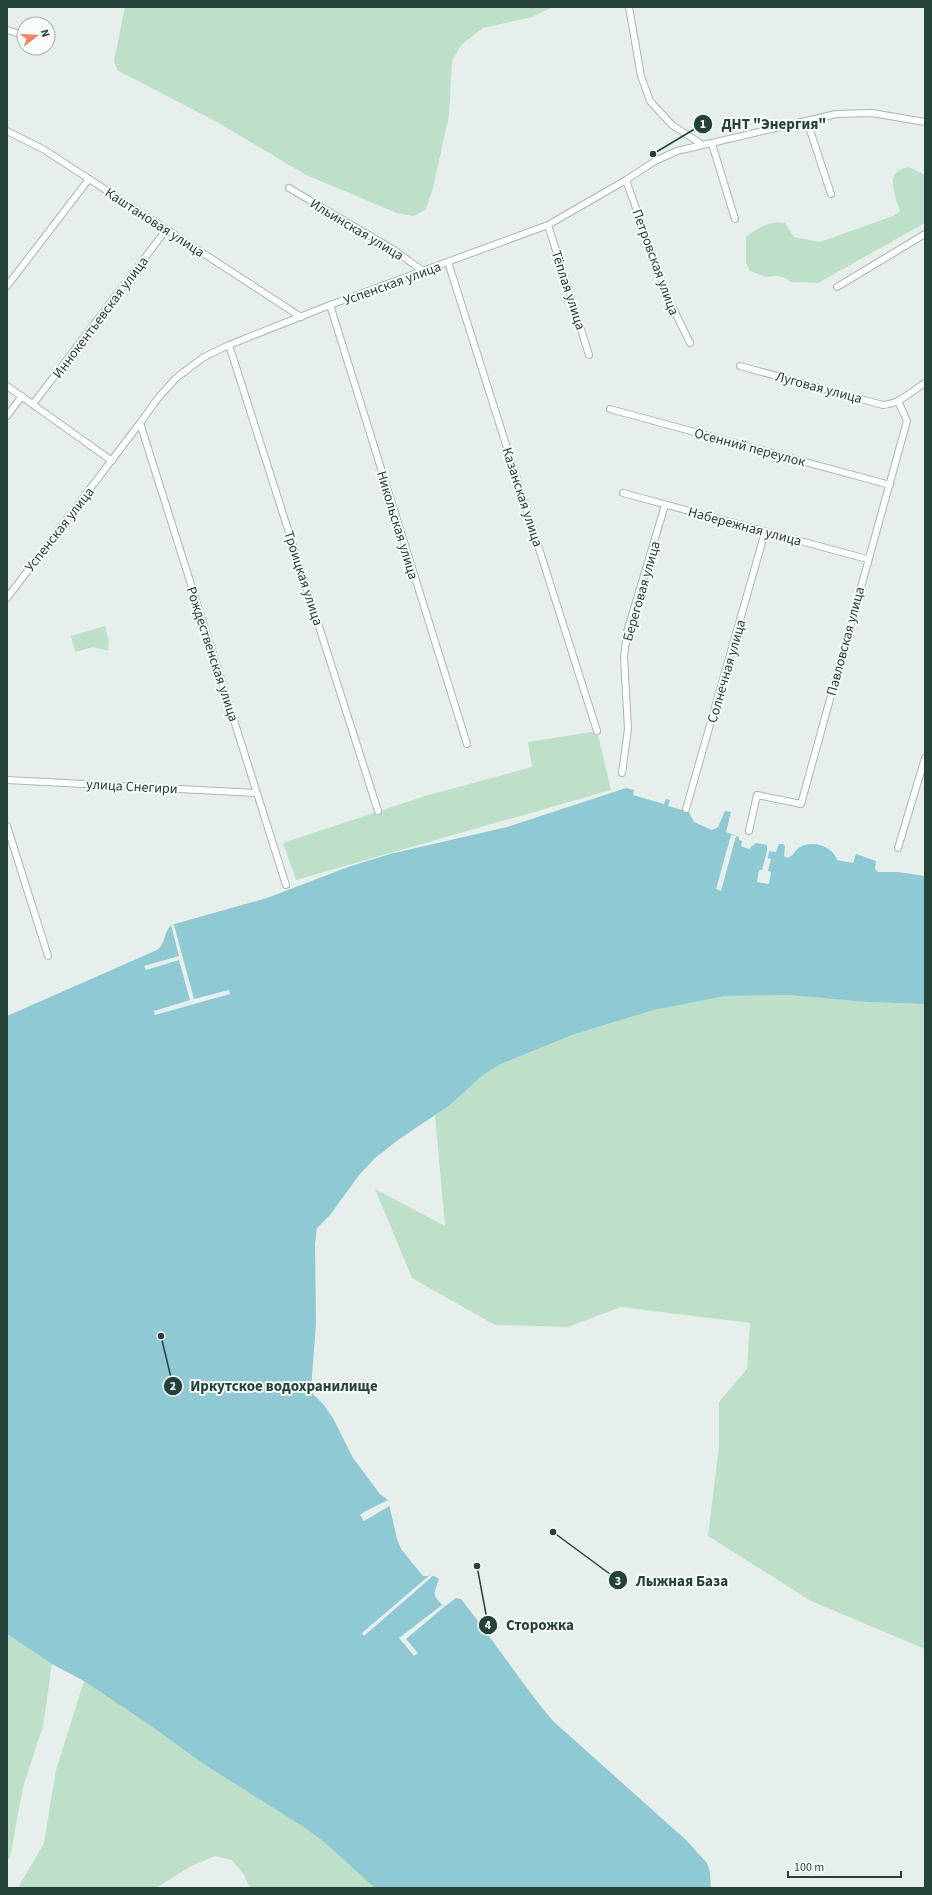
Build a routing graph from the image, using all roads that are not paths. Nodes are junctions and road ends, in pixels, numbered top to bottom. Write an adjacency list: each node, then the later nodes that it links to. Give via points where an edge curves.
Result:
1 (629, 7): 6 (street, via 641,76 650,100 672,125)
2 (807, 121): 3 (street, Успенская улица, via 836,114 872,113); 5 (street, Успенская улица); 10 (street)
3 (925, 122)
4 (7, 132): 7 (street, Каштановая улица, via 43,149)
5 (712, 144): 6 (street, Успенская улица); 11 (street)
6 (703, 145): 8 (street, Успенская улица, via 677,151 655,161)
7 (89, 179): 13 (street, Каштановая улица); 17 (street)
8 (626, 180): 12 (street, Успенская улица); 21 (street, Петровская улица, via 668,298)
9 (289, 188): 16 (street, Ильинская улица, via 394,250)
10 (831, 194)
11 (735, 219)
12 (548, 225): 15 (street, Успенская улица); 23 (street, Тёплая улица)
13 (166, 230): 20 (street, Каштановая улица); 29 (street, Иннокентьевская улица)
14 (925, 234): 18 (street)
15 (448, 262): 16 (street, Успенская улица); 41 (street, Казанская улица)
16 (423, 271): 19 (street, Успенская улица)
17 (7, 286)
18 (837, 287)
19 (330, 305): 20 (street, Успенская улица); 42 (street, Никольская улица)
20 (301, 317): 22 (street, Успенская улица)
21 (690, 343)
22 (229, 345): 32 (street, Успенская улица, via 204,357 176,378); 48 (street, Троицкая улица)
23 (589, 355)
24 (740, 366): 28 (street, Луговая улица, via 883,405 891,405)
25 (925, 383): 28 (street)
26 (7, 386): 27 (street)
27 (22, 396): 29 (street); 31 (street)
28 (898, 401): 34 (street, Павловская улица, via 907,421)
29 (33, 404): 33 (street)
30 (610, 409): 34 (street, Осенний переулок)
31 (7, 416)
32 (140, 423): 33 (street, Успенская улица); 46 (street, Рождественская улица)
33 (112, 461): 39 (street, Успенская улица)
34 (890, 485): 38 (street, Павловская улица)
35 (623, 493): 36 (street, Набережная улица)
36 (665, 505): 37 (street, Набережная улица); 44 (street, Береговая улица, via 627,632 624,657 628,729)
37 (765, 532): 38 (street, Набережная улица); 47 (street, Солнечная улица)
38 (868, 559): 50 (street, Павловская улица, via 801,804 757,795)
39 (9, 590): 40 (street, Успенская улица)
40 (7, 598)
41 (597, 731)
42 (467, 744)
43 (925, 758): 51 (street)
44 (622, 774)
45 (7, 780): 46 (street, улица Снегири)
46 (257, 793): 52 (street, Рождественская улица)
47 (686, 809)
48 (378, 811)
49 (7, 826): 53 (street)
50 (749, 831)
51 (898, 848)
52 (286, 885)
53 (48, 956)

